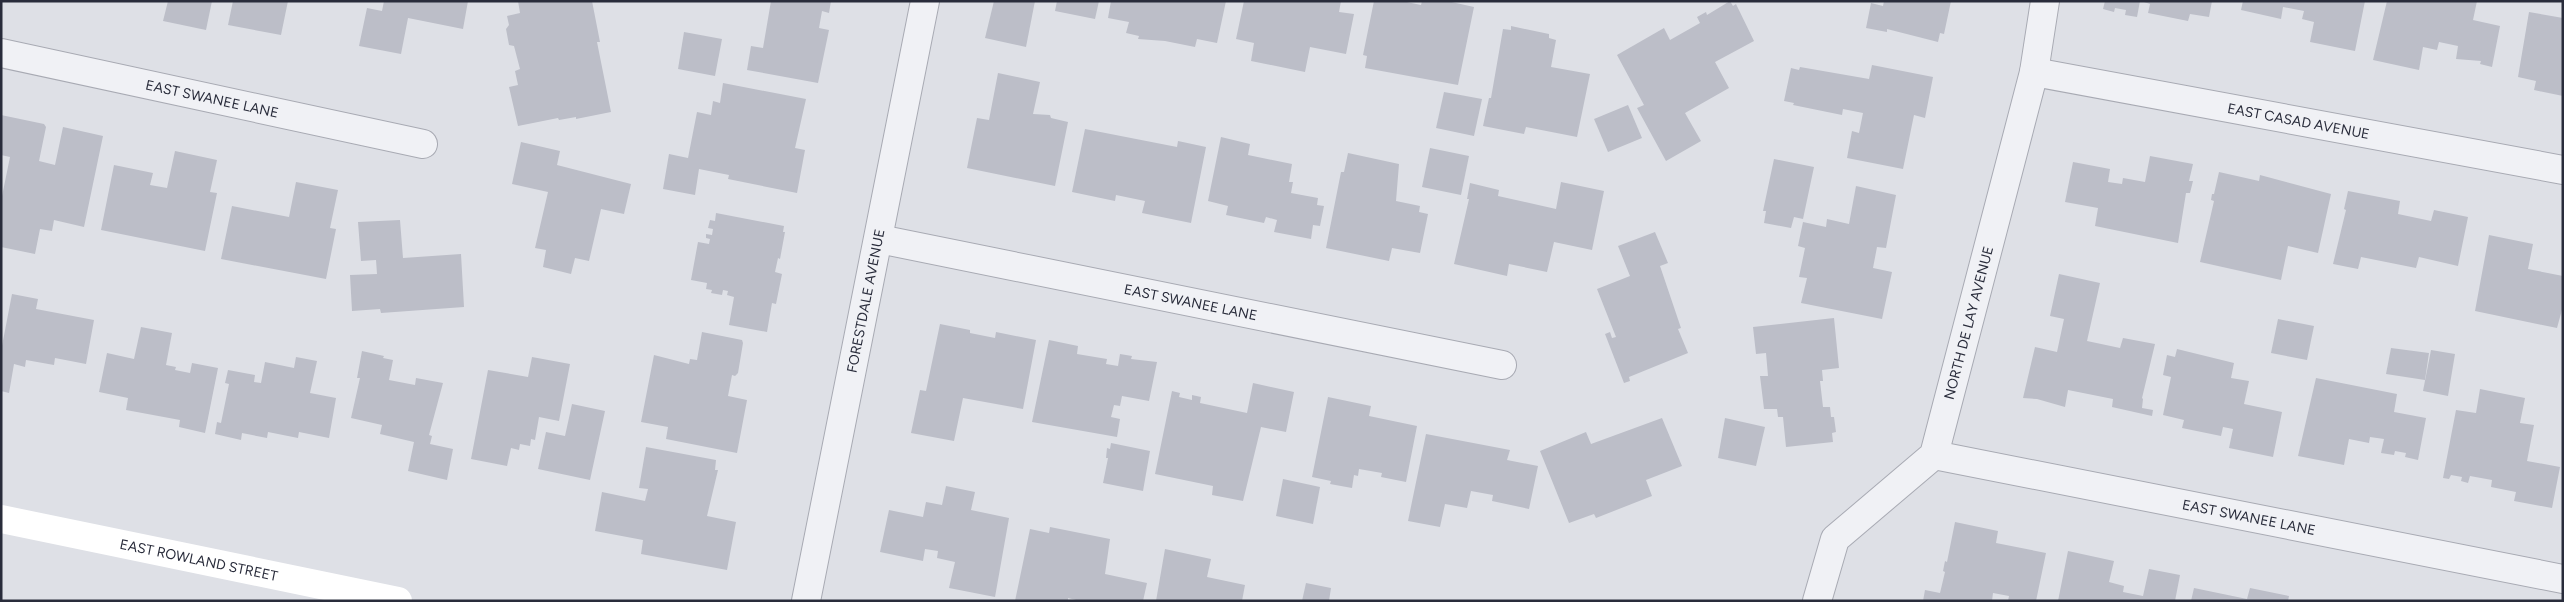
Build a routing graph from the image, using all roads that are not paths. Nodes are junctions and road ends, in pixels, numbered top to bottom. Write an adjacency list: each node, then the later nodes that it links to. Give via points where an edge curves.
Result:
1 (925, 1): 7 (street, FORESTDALE AVENUE)
2 (2046, 1): 4 (street, NORTH DE LAY AVENUE)
3 (1, 53): 5 (street, EAST SWANEE LANE)
4 (2034, 72): 6 (street, EAST CASAD AVENUE); 9 (street, NORTH DE LAY AVENUE)
5 (422, 144)
6 (2563, 170)
7 (879, 238): 8 (street, EAST SWANEE LANE); 13 (street, FORESTDALE AVENUE)
8 (1502, 365)
9 (1934, 455): 11 (street, EAST SWANEE LANE); 14 (street, via 1835,539)
10 (1, 519): 12 (main road, EAST ROWLAND STREET)
11 (2563, 579)
12 (398, 601)
13 (806, 601)
14 (1818, 601)

